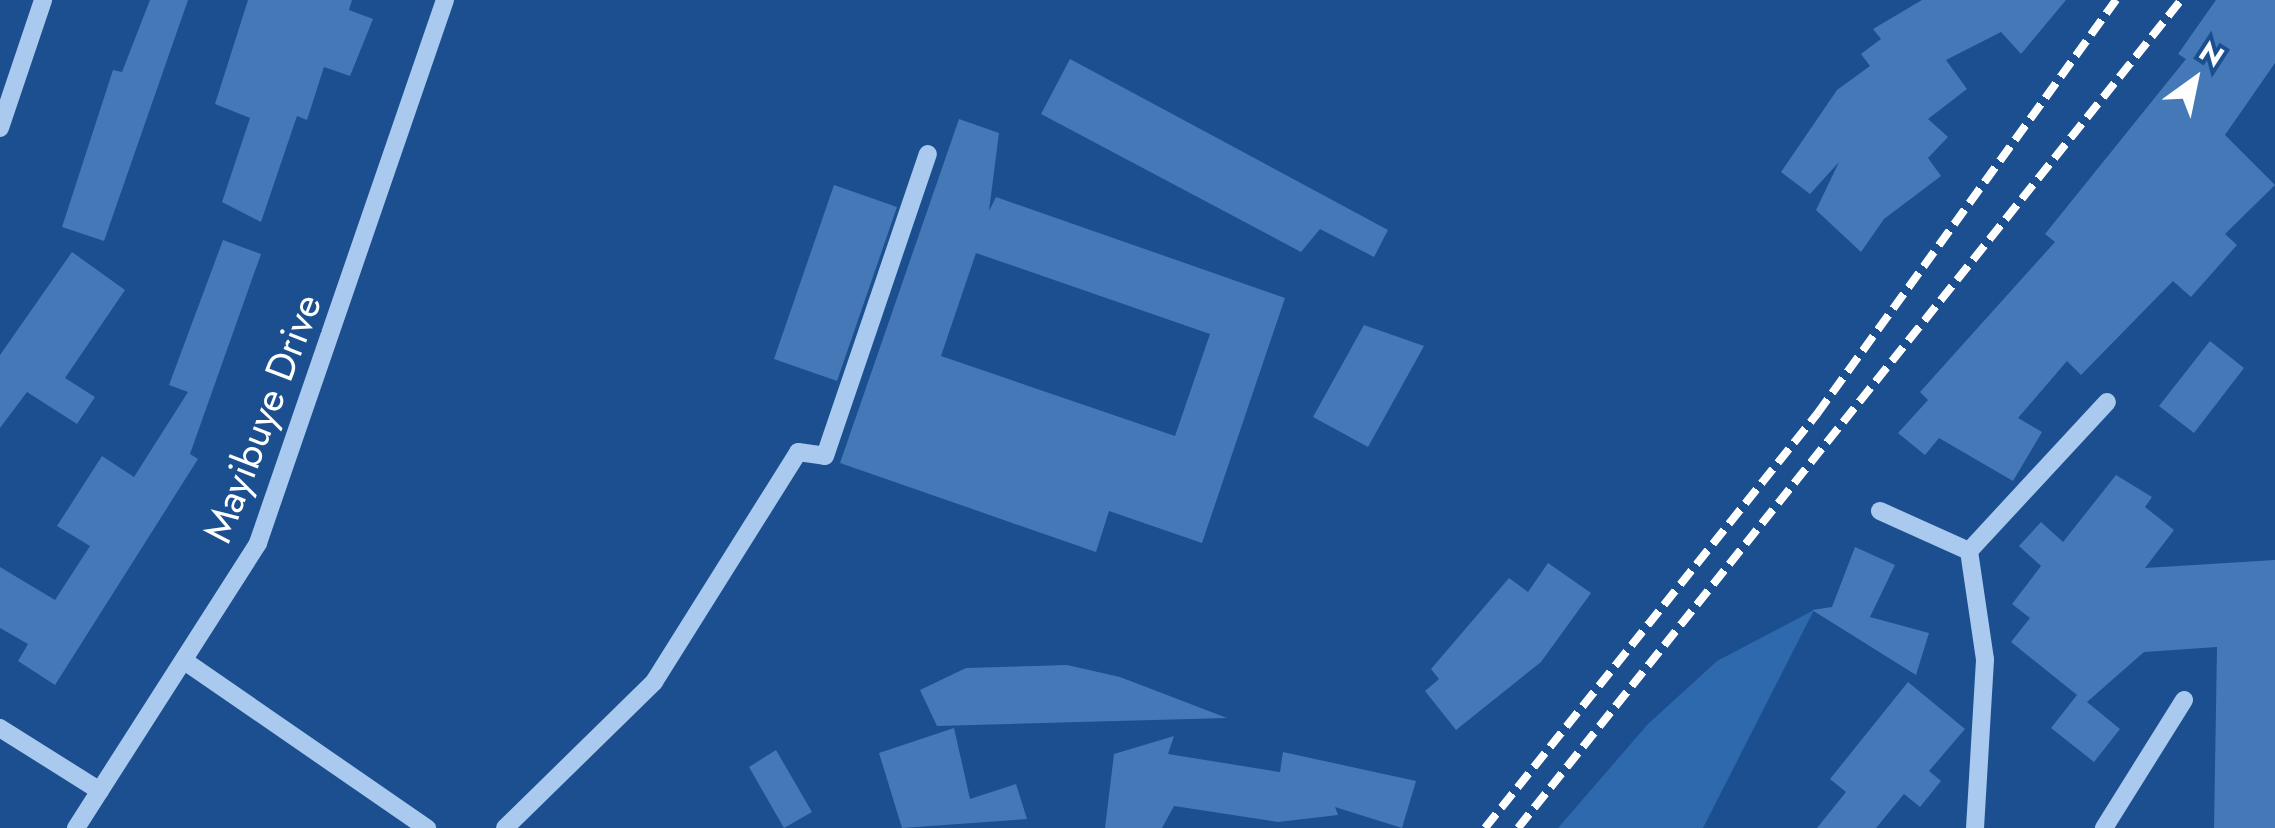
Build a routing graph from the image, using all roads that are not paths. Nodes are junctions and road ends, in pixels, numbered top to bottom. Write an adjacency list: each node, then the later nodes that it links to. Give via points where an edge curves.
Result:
1 (43, 0): 3 (street)
2 (446, 0): 8 (street, Mayibuye Drive, via 282,487)
3 (0, 128)
4 (928, 154): 14 (street, via 825,456 798,452 654,682)
5 (2107, 402): 7 (street)
6 (1880, 510): 7 (street)
7 (1969, 551): 15 (street, via 1985,660)
8 (186, 662): 11 (street, Mayibuye Drive); 13 (street)
9 (2184, 700): 16 (street)
10 (0, 728): 11 (street)
11 (100, 791): 12 (street, Mayibuye Drive)
12 (76, 828)
13 (426, 828)
14 (505, 828)
15 (1976, 828)
16 (2104, 828)

